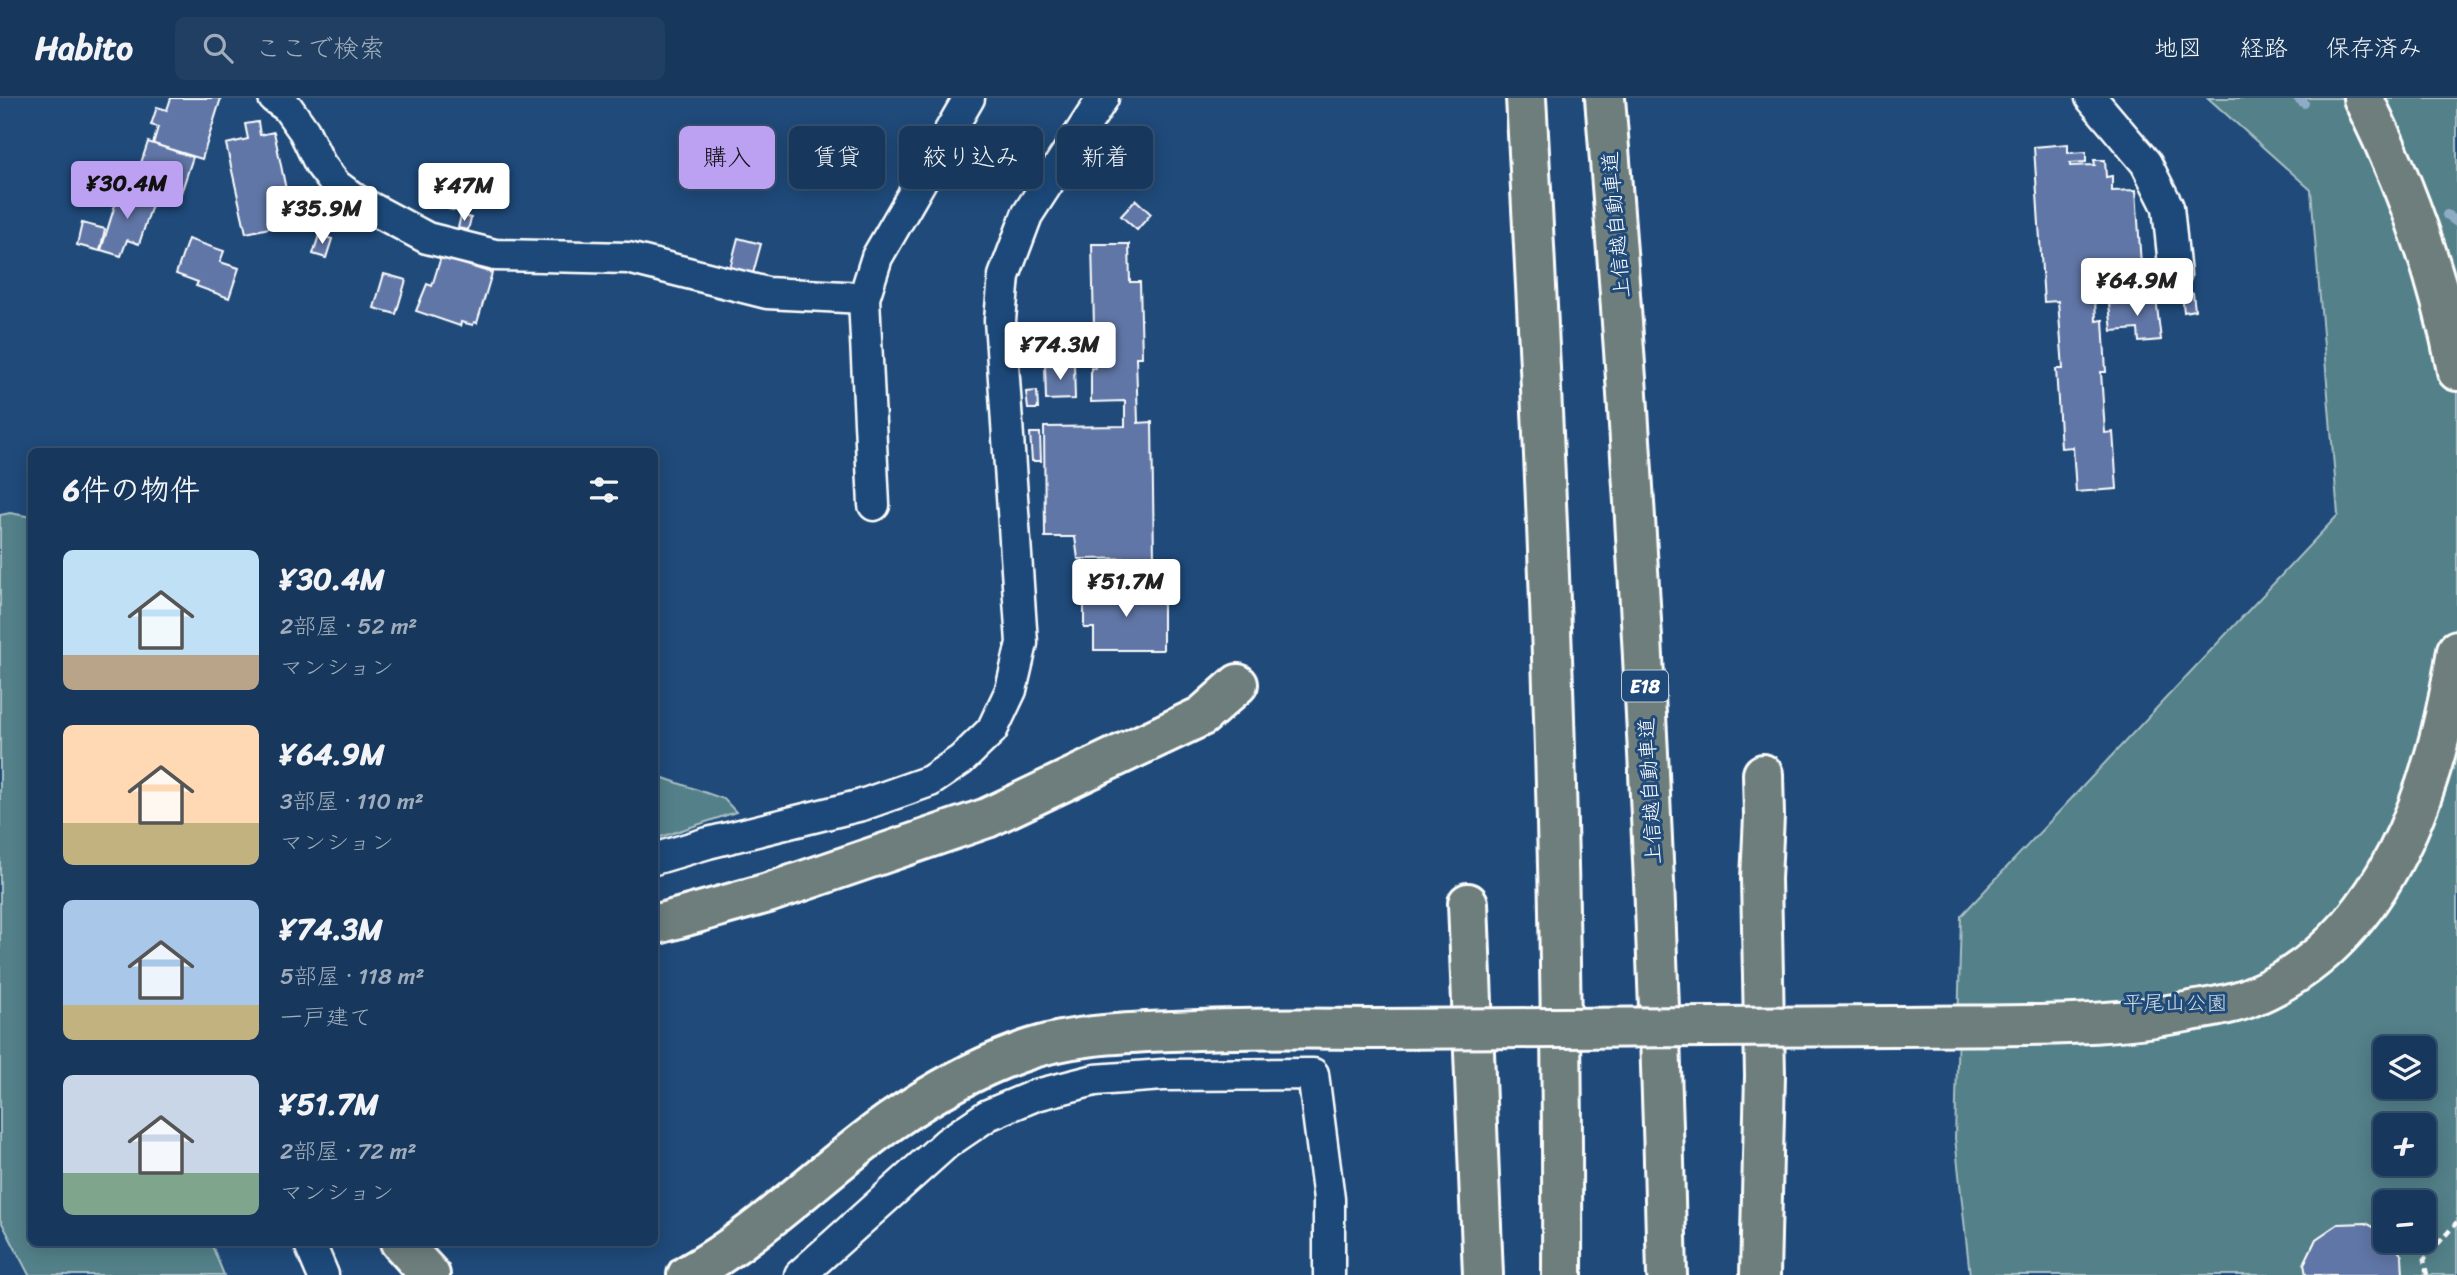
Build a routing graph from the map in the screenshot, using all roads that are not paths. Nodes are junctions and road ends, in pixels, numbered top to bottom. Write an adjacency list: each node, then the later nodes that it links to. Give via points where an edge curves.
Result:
1 (274, 98): 9 (street, via 287,107 336,185 427,238 495,255 628,258 767,293)
2 (969, 98): 9 (street, via 877,257)
3 (1103, 98): 15 (street, via 1027,215 1004,276 1000,320 1022,643 1011,690 992,730 961,760 930,780 862,805)
4 (1526, 98): 26 (highway, via 1544,406 1563,1129)
5 (1605, 98): 27 (highway, 上信越自動車道 / E18, via 1628,380 1647,715)
6 (2091, 98): 8 (street, via 2146,163 2168,206)
7 (2363, 98): 10 (highway, via 2423,238)
8 (2175, 275)
9 (864, 299): 11 (street)
10 (2457, 371)
11 (874, 505)
12 (2457, 650): 22 (highway, bridge, via 2432,768 2399,850 2377,890 2322,952 2288,977 2247,998 2165,1016 2100,1023 1254,1027 1129,1033 1058,1042 1017,1053 965,1077 890,1122 739,1241)
13 (1238, 684): 17 (highway, via 1202,716 987,818 768,893)
14 (1763, 774): 28 (highway, via 1765,1075)
15 (658, 858)
16 (1468, 903): 25 (highway)
17 (658, 924)
18 (311, 1246): 20 (street)
19 (404, 1246): 21 (highway)
20 (323, 1275)
21 (430, 1275)
22 (687, 1275)
23 (800, 1275): 24 (street, via 947,1143 988,1115 1036,1096 1095,1080 1313,1074 1329,1199)
24 (1329, 1275)
25 (1483, 1275)
26 (1562, 1275)
27 (1667, 1275)
28 (1760, 1275)

